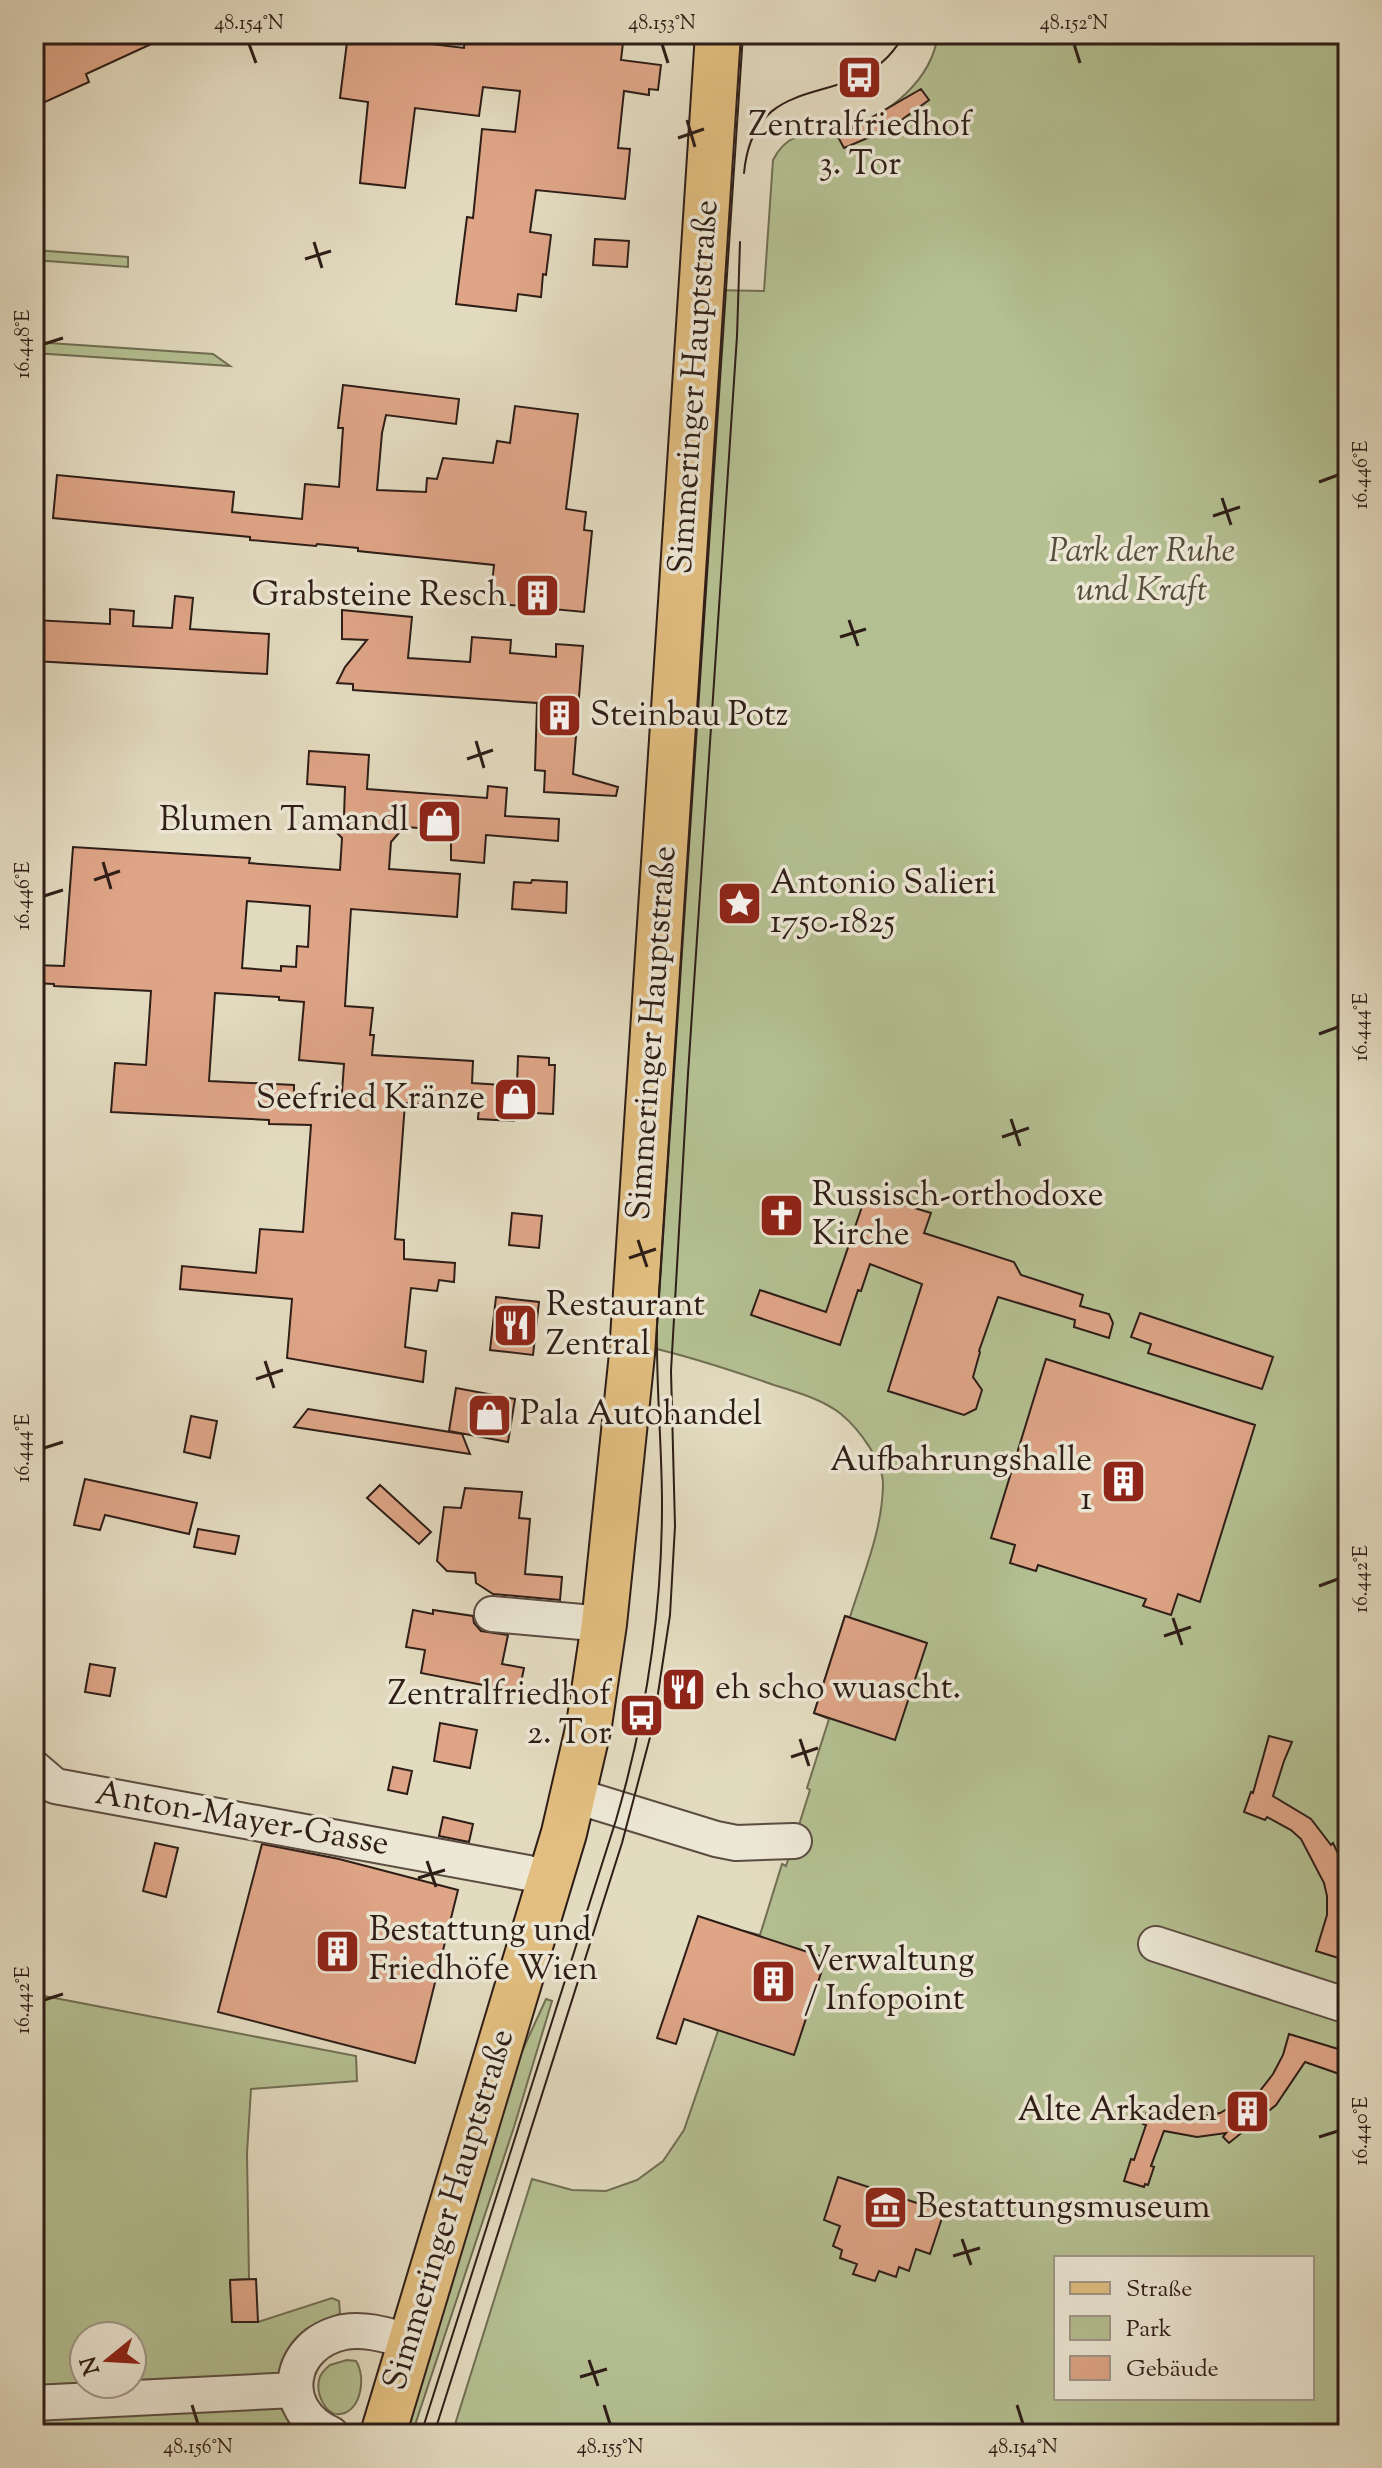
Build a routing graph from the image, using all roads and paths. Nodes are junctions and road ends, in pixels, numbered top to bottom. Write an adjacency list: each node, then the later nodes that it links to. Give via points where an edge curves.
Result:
1 (718, 34): 3 (main road, Simmeringer Hauptstraße, via 632,1354)
2 (492, 1614): 3 (street)
3 (604, 1624): 5 (main road, Simmeringer Hauptstraße)
4 (34, 1768): 7 (street, Anton-Mayer-Gasse, via 55,1786)
5 (573, 1795): 6 (street, via 716,1839); 7 (main road, Simmeringer Hauptstraße)
6 (794, 1841)
7 (549, 1879): 10 (main road, Simmeringer Hauptstraße)
8 (1156, 1944): 9 (street)
9 (1348, 2006)
10 (411, 2342): 11 (street, via 358,2331 321,2340 295,2371); 14 (main road, Simmeringer Hauptstraße)
11 (294, 2390): 12 (street); 13 (street, via 311,2420)
12 (34, 2403)
13 (331, 2434)
14 (383, 2434)

